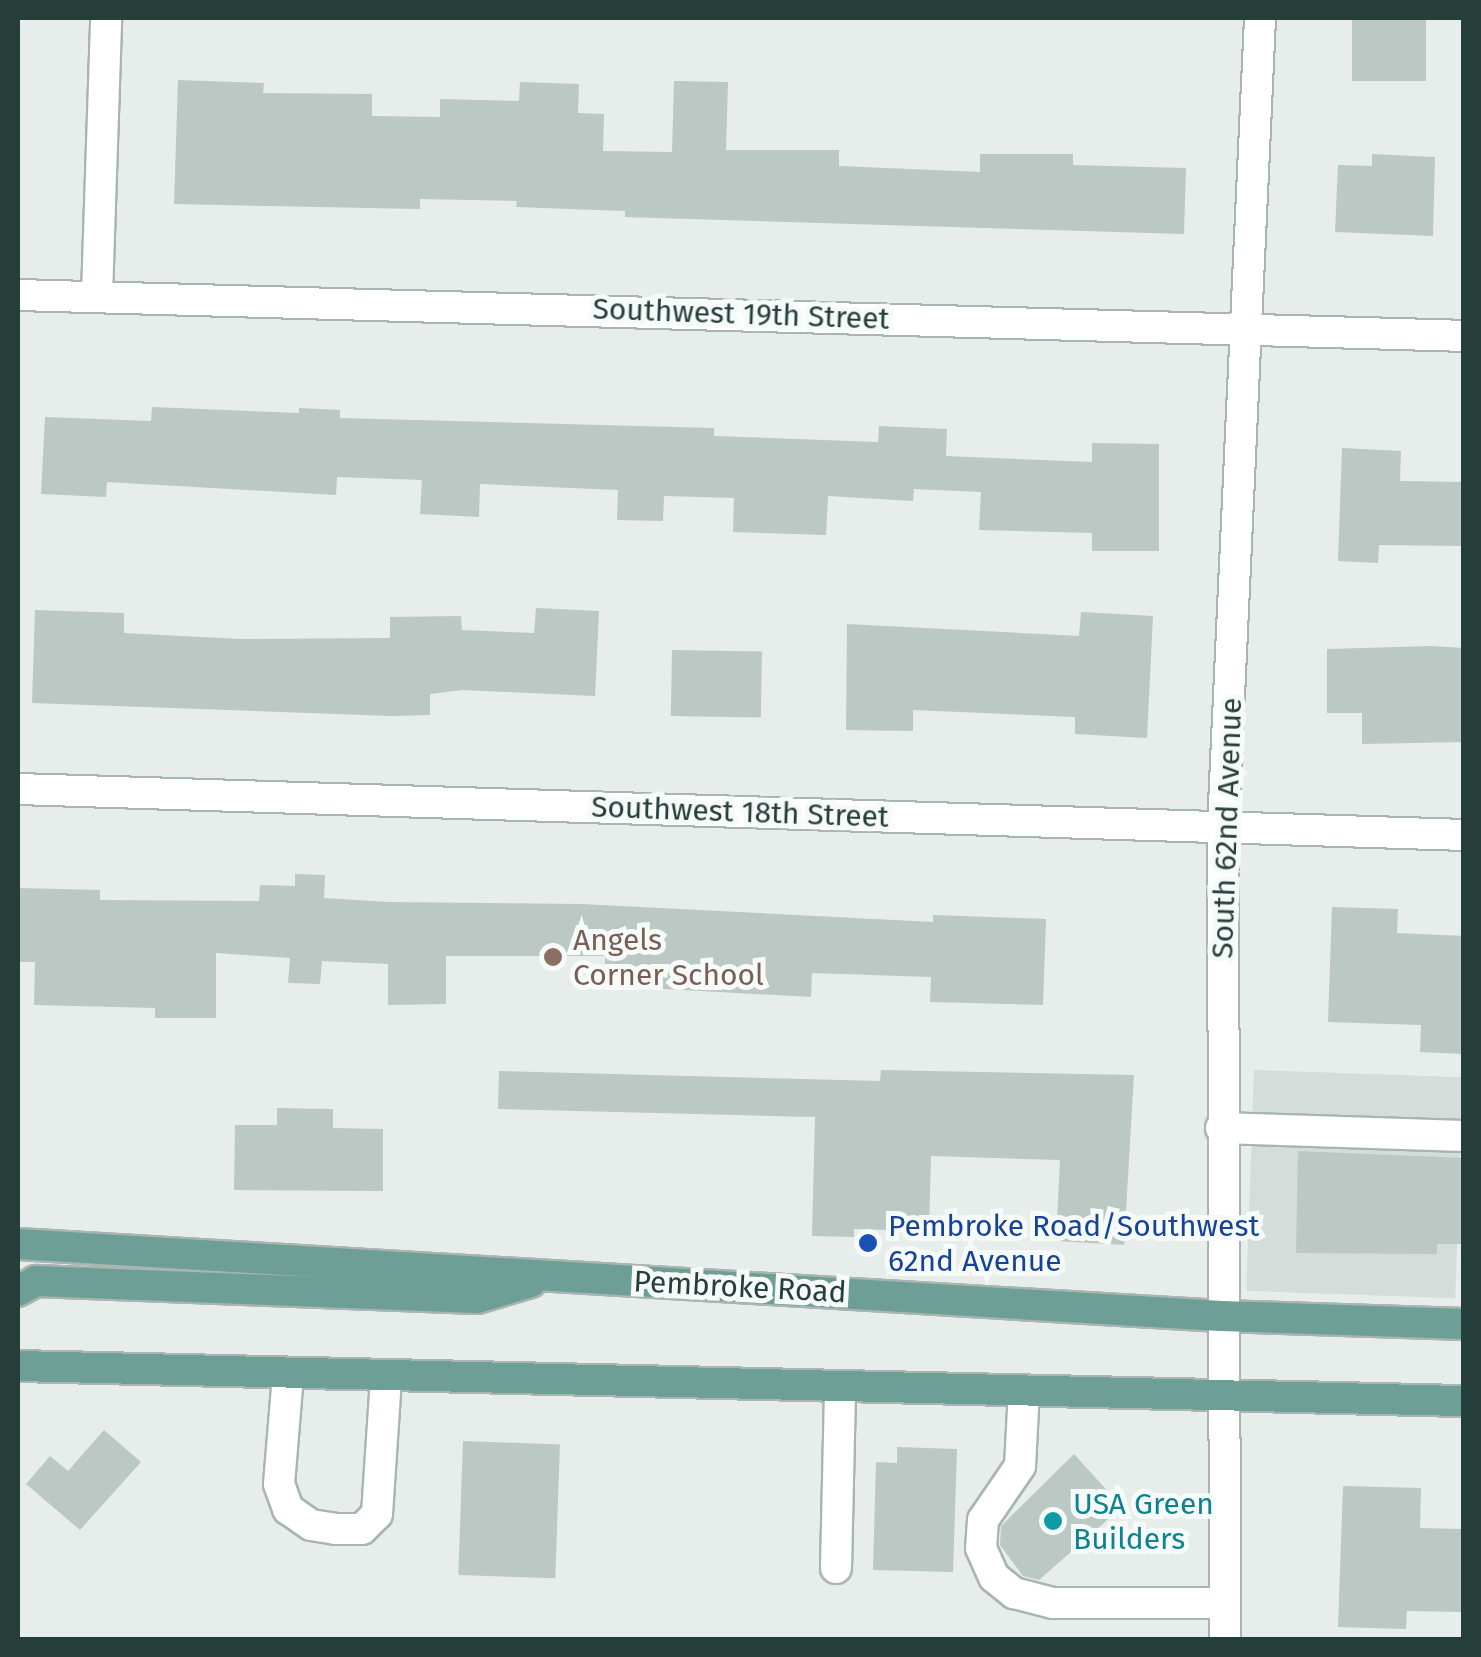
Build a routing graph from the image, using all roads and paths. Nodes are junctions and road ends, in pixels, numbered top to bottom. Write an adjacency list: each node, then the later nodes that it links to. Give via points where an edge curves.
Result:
1 (106, 18): 4 (street)
2 (1260, 18): 5 (street, South 62nd Avenue)
3 (18, 295): 4 (street, Southwest 19th Street)
4 (97, 296): 5 (street, Southwest 19th Street)
5 (1249, 328): 6 (street, Southwest 19th Street); 8 (street, South 62nd Avenue)
6 (1464, 336)
7 (18, 789): 8 (street, Southwest 18th Street)
8 (1224, 827): 9 (street, Southwest 18th Street); 10 (street, South 62nd Avenue)
9 (1464, 834)
10 (1221, 1128): 11 (street); 15 (street, South 62nd Avenue)
11 (1464, 1136)
12 (18, 1244): 13 (main road, Pembroke Road)
13 (552, 1276): 14 (main road, via 477,1298 36,1280); 15 (main road, Pembroke Road)
14 (18, 1291)
15 (1220, 1316): 16 (main road, Pembroke Road); 22 (street, South 62nd Avenue)
16 (1464, 1324)
17 (18, 1366): 18 (main road)
18 (288, 1375): 19 (main road); 19 (street, via 279,1484 288,1509 311,1525 336,1529 362,1529 377,1514)
19 (386, 1379): 20 (main road)
20 (840, 1386): 21 (main road); 24 (street)
21 (1024, 1390): 22 (main road); 25 (street, via 1020,1466 983,1520 981,1548 994,1577 1014,1592 1053,1603)
22 (1225, 1392): 23 (main road); 25 (street, South 62nd Avenue)
23 (1464, 1401)
24 (836, 1568)
25 (1225, 1603): 26 (street, South 62nd Avenue)
26 (1225, 1640)

